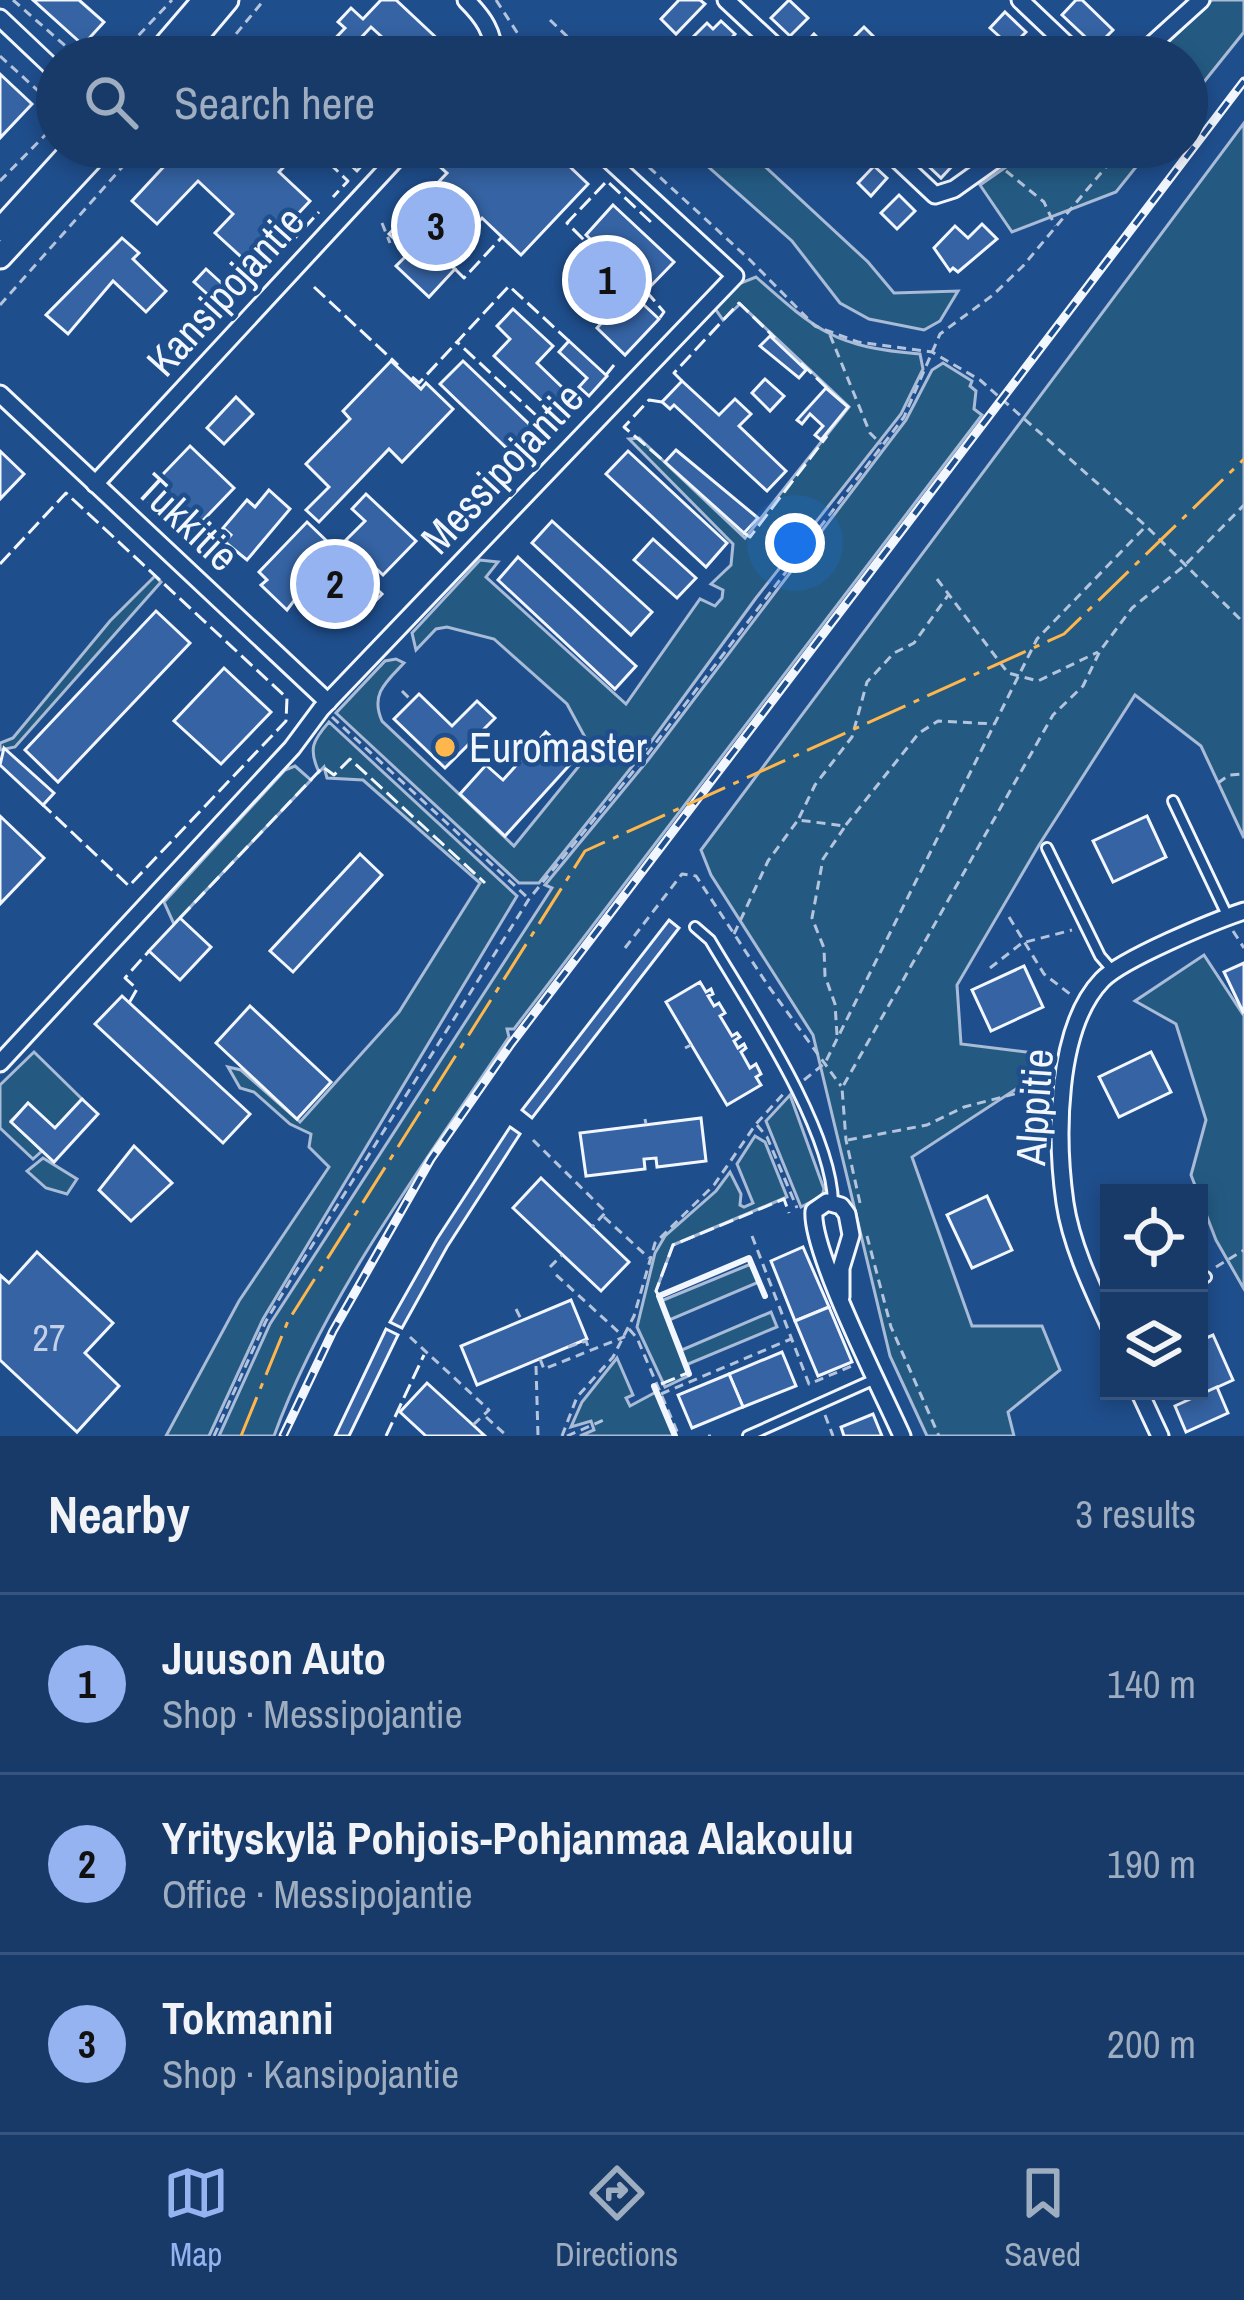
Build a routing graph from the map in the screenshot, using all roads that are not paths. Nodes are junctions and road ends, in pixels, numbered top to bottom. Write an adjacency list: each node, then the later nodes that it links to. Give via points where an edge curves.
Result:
1 (204, 0): 8 (main road)
2 (227, 0): 9 (main road)
3 (466, 0): 10 (street)
4 (726, 0): 11 (street)
5 (1020, 0): 12 (street)
6 (1201, 0): 13 (street)
7 (0, 18): 14 (street)
8 (173, 36)
9 (197, 36)
10 (492, 36)
11 (765, 36)
12 (1058, 36)
13 (1161, 36)
14 (36, 52)
15 (57, 168): 21 (main road)
16 (83, 168): 22 (main road)
17 (388, 168): 24 (street, Kansipojantie)
18 (618, 168): 25 (street, Messipojantie, via 735,276)
19 (906, 168): 20 (street, via 935,195)
20 (983, 168)
21 (0, 230)
22 (0, 257)
23 (0, 394): 24 (street, Tukkitie)
24 (95, 484): 25 (street, Tukkitie)
25 (328, 702): 31 (street, Messipojantie)
26 (1173, 801): 28 (lane)
27 (1047, 848): 30 (lane)
28 (1237, 917): 30 (street)
29 (695, 927): 32 (lane, via 795,1085)
30 (1113, 970): 34 (street, Alppitie, via 1074,1034 1060,1130 1066,1207)
31 (0, 1063)
32 (833, 1202): 33 (street, via 847,1214 851,1234); 33 (street, via 814,1211 814,1226)
33 (841, 1297): 35 (street)
34 (1100, 1315)
35 (877, 1378): 37 (lane); 38 (street)
36 (1143, 1400): 39 (street)
37 (748, 1436)
38 (902, 1436)
39 (1160, 1436)

